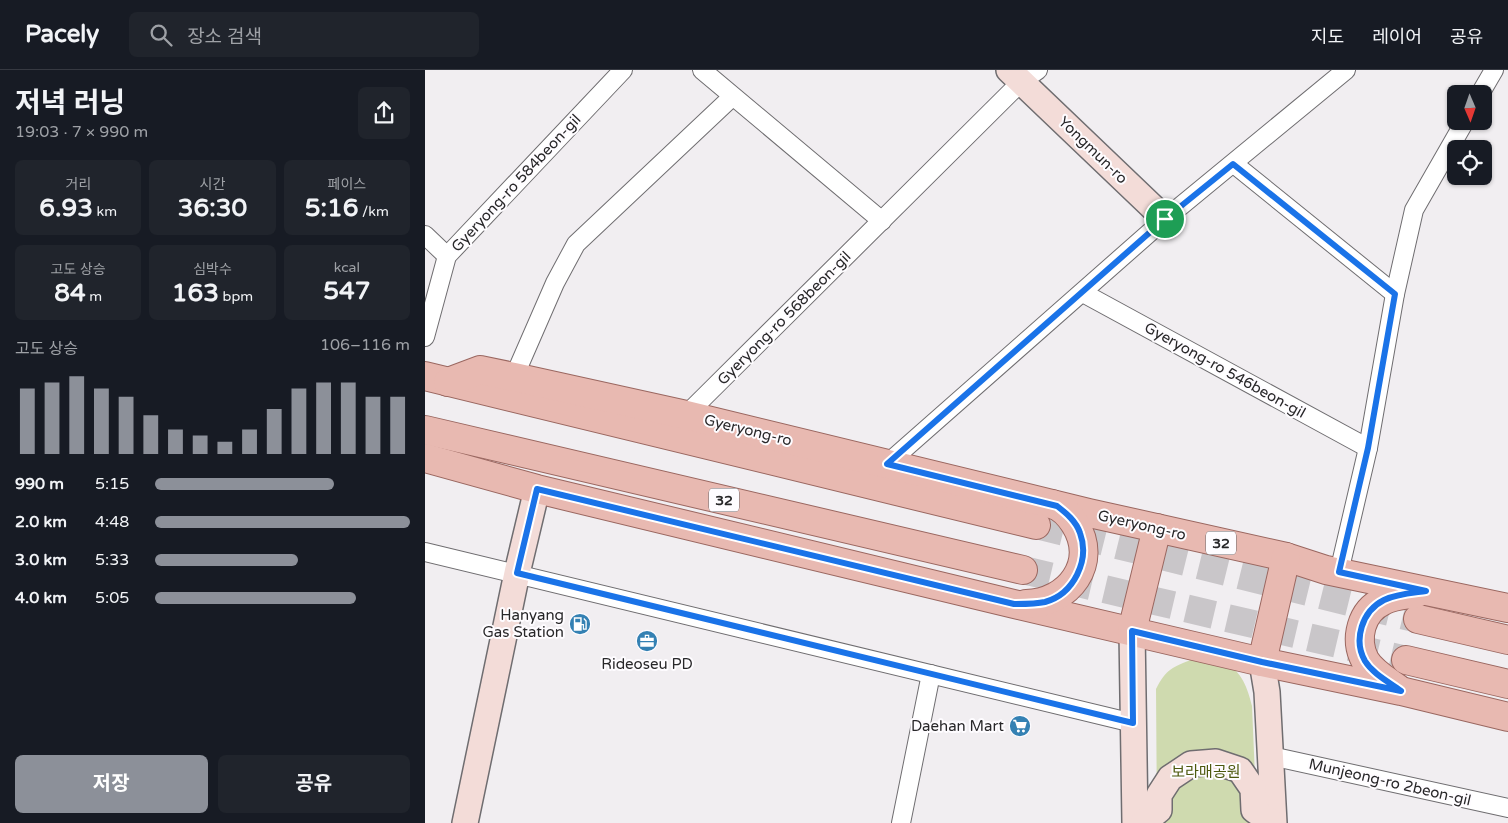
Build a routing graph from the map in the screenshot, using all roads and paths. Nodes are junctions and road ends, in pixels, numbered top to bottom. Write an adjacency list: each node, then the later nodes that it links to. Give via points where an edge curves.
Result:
1 (623, 70): 13 (street, Gyeryong-ro 584beon-gil)
2 (702, 70): 7 (street)
3 (1347, 70): 9 (street)
4 (1494, 70): 6 (street)
5 (1023, 74): 10 (street, Yongmun-ro); 11 (street, Gyeryong-ro 568beon-gil)
6 (1485, 85)
7 (732, 96): 11 (street); 17 (street, via 576,244 555,283)
8 (1460, 130): 15 (street, via 1414,210)
9 (1233, 164): 10 (street); 15 (street)
10 (1165, 219): 14 (street)
11 (882, 221): 19 (street, Gyeryong-ro 568beon-gil)
12 (425, 235): 13 (street)
13 (447, 256): 16 (street, Gyeryong-ro 584beon-gil)
14 (1083, 292): 21 (street, Gyeryong-ro 546beon-gil); 23 (street)
15 (1395, 294): 21 (street)
16 (425, 337)
17 (514, 377): 18 (main road, Gyeryong-ro / 32, via 480,370); 19 (main road, Gyeryong-ro / 32)
18 (436, 379): 25 (main road, Gyeryong-ro / 32)
19 (687, 415): 23 (main road, Gyeryong-ro / 32)
20 (425, 430): 29 (main road, 32)
21 (1368, 448): 30 (street)
22 (425, 458): 24 (main road, 32)
23 (887, 464): 25 (main road, Gyeryong-ro / 32)
24 (537, 489): 31 (street); 33 (main road, 32)
25 (1039, 513): 26 (main road, Gyeryong-ro / 32); 33 (main road, via 1057,506 1071,517 1080,532 1083,548 1081,566 1074,581 1062,594 1046,602)
26 (1157, 528): 28 (main road, Gyeryong-ro / 32); 36 (main road)
27 (425, 552): 31 (street)
28 (1286, 557): 30 (main road, Gyeryong-ro / 32); 39 (main road)
29 (1023, 570)
30 (1339, 572): 32 (main road, Gyeryong-ro / 32)
31 (517, 573): 40 (street); 47 (street)
32 (1426, 591): 34 (main road, Gyeryong-ro / 32); 42 (main road, via 1383,600 1363,621 1360,649 1366,661)
33 (1014, 604): 36 (main road, 32)
34 (1508, 608)
35 (1418, 619): 37 (main road)
36 (1132, 631): 39 (main road, 32); 44 (street)
37 (1508, 640)
38 (1406, 660): 41 (main road)
39 (1262, 662): 42 (main road, 32); 45 (street)
40 (931, 674): 44 (street); 48 (street)
41 (1508, 684)
42 (1401, 691): 43 (main road, 32)
43 (1508, 716)
44 (1133, 723): 49 (street)
45 (1271, 756): 46 (street, Munjeong-ro 2beon-gil); 51 (street)
46 (1508, 808)
47 (466, 823)
48 (901, 823)
49 (1135, 823)
50 (1143, 823): 51 (street, via 1159,810 1159,795 1170,778 1191,764 1216,762 1240,770 1253,789 1254,810)
51 (1273, 823)

